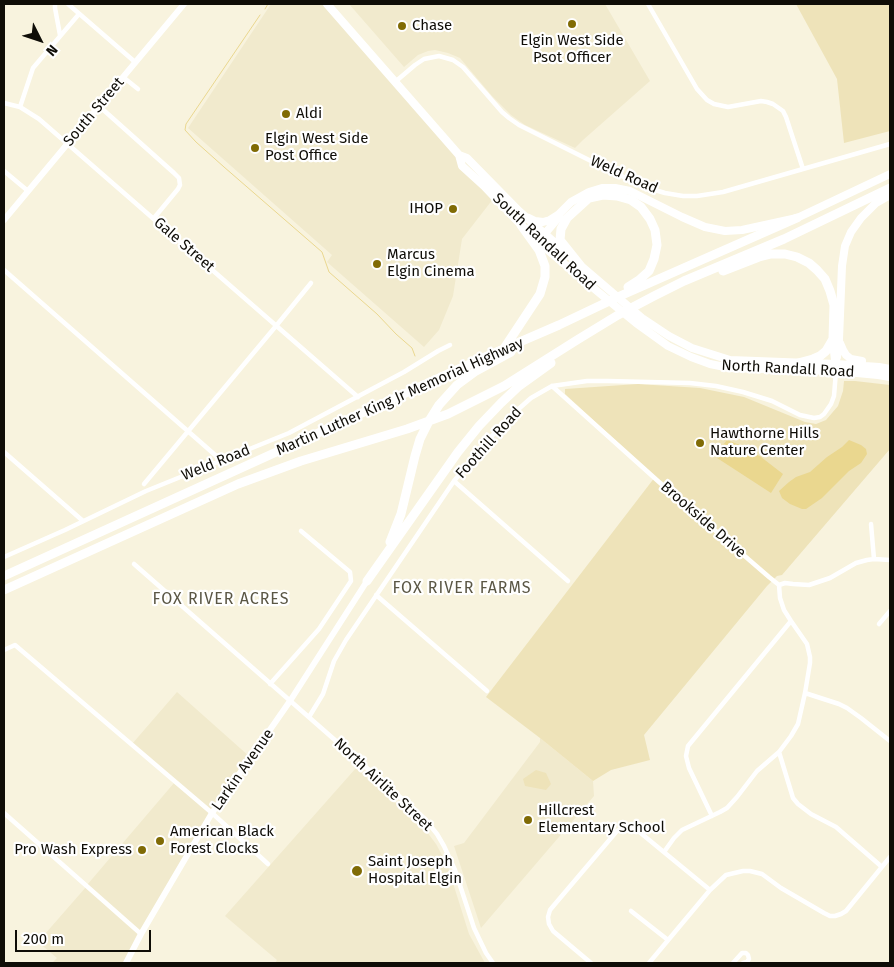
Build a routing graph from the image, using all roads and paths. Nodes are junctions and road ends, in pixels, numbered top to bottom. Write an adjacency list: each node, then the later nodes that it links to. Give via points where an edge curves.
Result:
1 (55, 4): 7 (street)
2 (68, 4): 6 (street)
3 (184, 4): 8 (main road, South Street)
4 (327, 4): 10 (main road, South Randall Road)
5 (651, 5): 18 (street, via 697,89 707,100 728,107 761,101 783,111)
6 (79, 14): 7 (street); 8 (street)
7 (60, 35): 14 (street, via 33,68)
8 (135, 62): 9 (main road, South Street)
9 (124, 77): 11 (street); 13 (main road, South Street)
10 (395, 82): 17 (main road, South Randall Road); 18 (street, Weld Road, via 424,60 439,56 453,60 514,122 609,170 665,193 689,197 715,194)
11 (138, 89)
12 (4, 104): 14 (street, Gale Street)
13 (99, 106): 15 (main road, South Street); 26 (street, via 179,178 178,189)
14 (20, 107): 15 (street, Gale Street)
15 (68, 143): 22 (main road, South Street); 26 (street, Gale Street)
16 (890, 144): 18 (street, Weld Road)
17 (459, 154): 25 (main road, South Randall Road, via 467,158); 29 (main road, South Randall Road, via 462,166)
18 (803, 169)
19 (4, 171): 22 (street)
20 (890, 174): 27 (main road)
21 (890, 188): 34 (highway, via 784,239)
22 (28, 191): 28 (main road, South Street)
23 (890, 195): 40 (main road, via 876,203 862,218 845,246)
24 (572, 202): 25 (main road, via 543,222 534,221); 27 (main road, via 589,192 615,188 705,227 725,231); 30 (main road)
25 (519, 211): 30 (main road, South Randall Road)
26 (154, 218): 39 (street, Gale Street)
27 (797, 218): 38 (highway, Martin Luther King Jr Memorial Highway)
28 (4, 220)
29 (520, 225): 31 (main road, South Randall Road); 42 (highway, via 539,250 545,266 544,277 540,294)
30 (544, 234): 31 (main road); 32 (main road, South Randall Road)
31 (538, 242): 37 (main road, South Randall Road, via 597,291)
32 (580, 266): 37 (main road, South Randall Road); 42 (highway, via 560,240 561,229 572,212 589,198 603,194 631,200 641,207 655,230 657,245 645,275 632,285)
33 (4, 270): 50 (street)
34 (684, 281): 36 (highway, Martin Luther King Jr Memorial Highway); 40 (highway, via 702,279 760,256 785,254 797,258 809,263 825,279 834,305)
35 (311, 283): 39 (street)
36 (618, 315): 63 (highway, via 520,386 479,426); 66 (highway, Martin Luther King Jr Memorial Highway, via 504,386 448,414 238,484)
37 (639, 320): 44 (main road, North Randall Road, via 692,348 730,360); 45 (main road, North Randall Road, via 668,346 710,364 730,368)
38 (559, 325): 43 (highway, Martin Luther King Jr Memorial Highway); 63 (highway, via 476,371 457,385 439,405 420,439 393,535)
39 (276, 326): 49 (street, Gale Street); 50 (street)
40 (836, 339): 44 (highway, via 820,356); 45 (highway); 46 (main road, via 851,359 884,364)
41 (450, 345): 49 (street, Weld Road)
42 (505, 348): 43 (highway)
43 (486, 357): 62 (highway, Martin Luther King Jr Memorial Highway)
44 (798, 362): 45 (main road, North Randall Road)
45 (836, 368): 46 (main road, North Randall Road); 47 (main road, North Randall Road); 48 (street, Foothill Road, via 831,404 824,414 814,418 751,394 700,383 597,381)
46 (890, 368)
47 (890, 377)
48 (552, 386): 53 (street, Foothill Road, via 514,413); 65 (street, Brookside Drive)
49 (358, 396): 52 (street, Weld Road, via 289,433)
50 (188, 431): 52 (street); 54 (street)
51 (4, 452): 55 (street)
52 (222, 461): 55 (street, Weld Road, via 146,491)
53 (454, 481): 64 (street); 67 (street, Foothill Road)
54 (144, 484)
55 (84, 521): 58 (street, Weld Road)
56 (871, 524): 59 (street)
57 (301, 531): 72 (street, via 350,572 351,581 319,629)
58 (4, 557)
59 (874, 558): 60 (street); 65 (street, via 818,582)
60 (890, 560)
61 (134, 564): 72 (street, North Airlite Street)
62 (4, 576)
63 (367, 581): 75 (main road, Larkin Avenue)
64 (568, 581)
65 (779, 585): 69 (street, via 784,610)
66 (4, 590)
67 (376, 595): 73 (street); 76 (street, Foothill Road, via 334,661 323,694)
68 (890, 611): 70 (street)
69 (791, 621): 74 (street, via 807,644 810,663); 81 (street, via 688,746 689,768)
70 (879, 624)
71 (4, 650): 80 (street, via 15,645)
72 (270, 684): 75 (street, North Airlite Street)
73 (487, 691)
74 (805, 693): 77 (street, via 847,708); 78 (street, via 798,724)
75 (290, 701): 76 (street, North Airlite Street); 80 (main road, Larkin Avenue)
76 (309, 717): 91 (street, North Airlite Street, via 424,818 437,834 455,870 474,928)
77 (890, 741)
78 (779, 752): 81 (street, via 757,771 727,808); 85 (street, via 798,804 836,827)
79 (4, 813): 88 (street)
80 (212, 814): 84 (street); 88 (main road, Larkin Avenue)
81 (712, 816): 82 (street, via 682,830)
82 (664, 852): 86 (street); 92 (street, via 637,830 620,829 550,910 548,917 553,931)
83 (890, 857): 85 (street)
84 (268, 864)
85 (882, 867): 86 (street, via 846,910 835,916 824,913 762,874 750,871 726,875)
86 (710, 890): 89 (street)
87 (631, 911): 89 (street)
88 (141, 934): 90 (main road, Larkin Avenue)
89 (668, 940): 93 (street)
90 (126, 963)
91 (494, 963)
92 (591, 963)
93 (649, 963)
94 (733, 963): 95 (street, via 745,952 749,958)
95 (743, 963)

